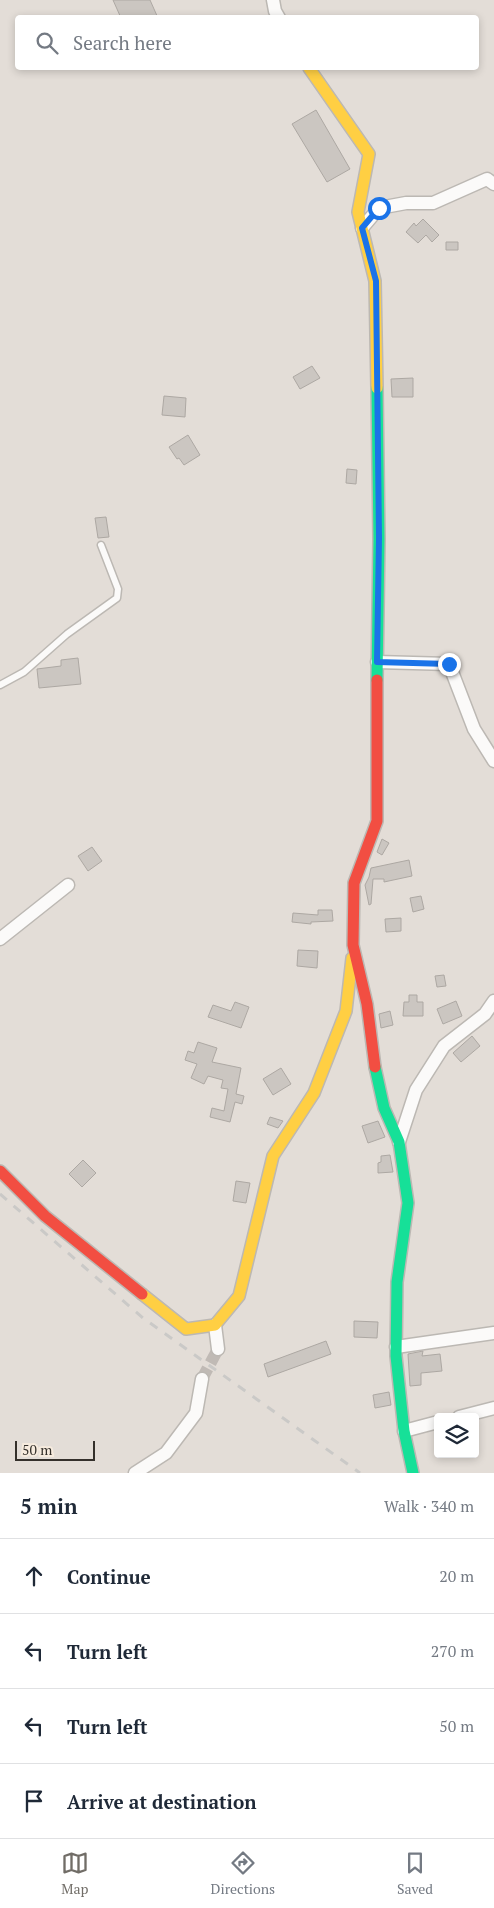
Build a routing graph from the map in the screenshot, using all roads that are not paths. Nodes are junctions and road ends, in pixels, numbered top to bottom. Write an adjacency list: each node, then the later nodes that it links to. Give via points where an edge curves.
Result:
1 (273, 0): 2 (street)
2 (277, 15)
3 (310, 70): 5 (street, via 369,154 358,212)
4 (494, 184): 5 (street, via 487,179 432,203 379,208)
5 (362, 228): 7 (street, via 376,281)
6 (101, 545): 8 (lane, via 118,589 117,598 67,634 24,672)
7 (377, 662): 9 (street, via 449,664 474,729); 12 (street, via 377,821 354,883)
8 (0, 685)
9 (494, 761)
10 (68, 885): 11 (street)
11 (0, 939)
12 (353, 945): 14 (street, via 367,1004 376,1074 384,1108); 16 (street, via 346,1011 314,1093 273,1156 239,1296)
13 (494, 1001): 14 (street, via 485,1014 444,1046 416,1090)
14 (399, 1142): 18 (street, via 408,1204 397,1282)
15 (0, 1171): 16 (street, via 45,1216 186,1329)
16 (216, 1325): 19 (street)
17 (494, 1333): 18 (street)
18 (396, 1347): 24 (street)
19 (218, 1349)
20 (202, 1379): 25 (street, via 196,1414 166,1453)
21 (494, 1408): 22 (street)
22 (475, 1413)
23 (434, 1423): 24 (street)
24 (404, 1431): 26 (street)
25 (135, 1473)
26 (413, 1473)

